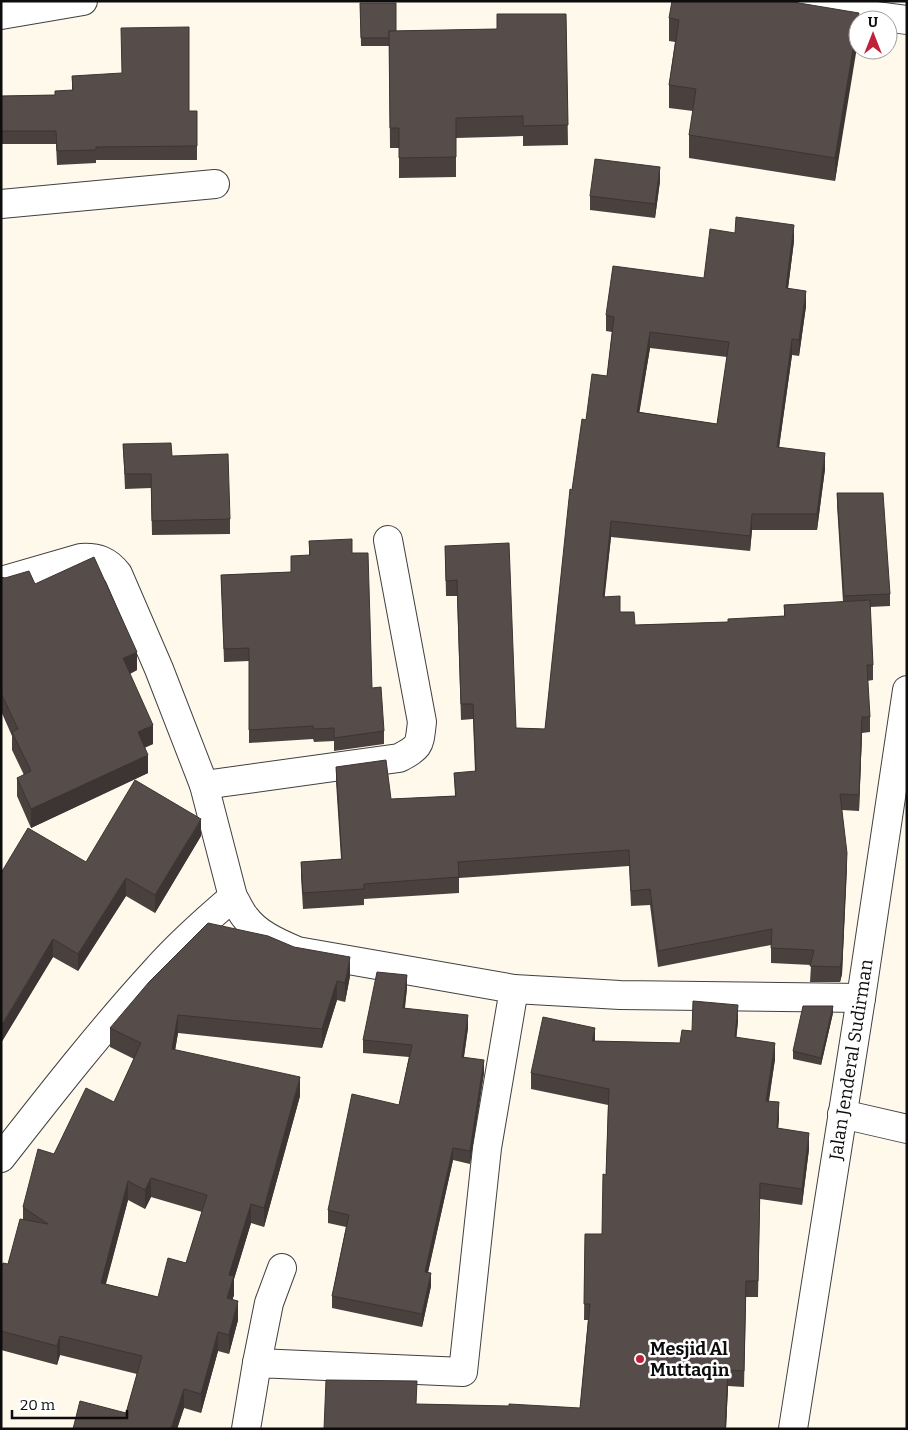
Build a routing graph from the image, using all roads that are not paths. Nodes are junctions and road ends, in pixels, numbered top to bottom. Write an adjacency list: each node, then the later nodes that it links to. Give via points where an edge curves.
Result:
1 (83, 1): 3 (street)
2 (762, 1): 4 (street)
3 (1, 15)
4 (907, 20)
5 (215, 184): 6 (street)
6 (1, 204)
7 (388, 540): 11 (street, via 422,722 416,749 399,758)
8 (1, 581): 11 (street, via 81,558 106,561 112,566 155,660)
9 (907, 690): 10 (street, Jalan Jenderal Sudirman)
10 (902, 760): 14 (street, Jalan Jenderal Sudirman)
11 (204, 785): 12 (street)
12 (233, 897): 13 (street, via 259,931 297,951); 17 (street, via 156,969)
13 (514, 989): 14 (street, via 620,995); 19 (street, via 487,1148 462,1372)
14 (861, 998): 15 (street, Jalan Jenderal Sudirman)
15 (842, 1114): 16 (street); 21 (street, Jalan Jenderal Sudirman)
16 (907, 1129)
17 (1, 1158)
18 (282, 1268): 19 (street, via 269,1303)
19 (257, 1363): 20 (street)
20 (246, 1429)
21 (793, 1429)

